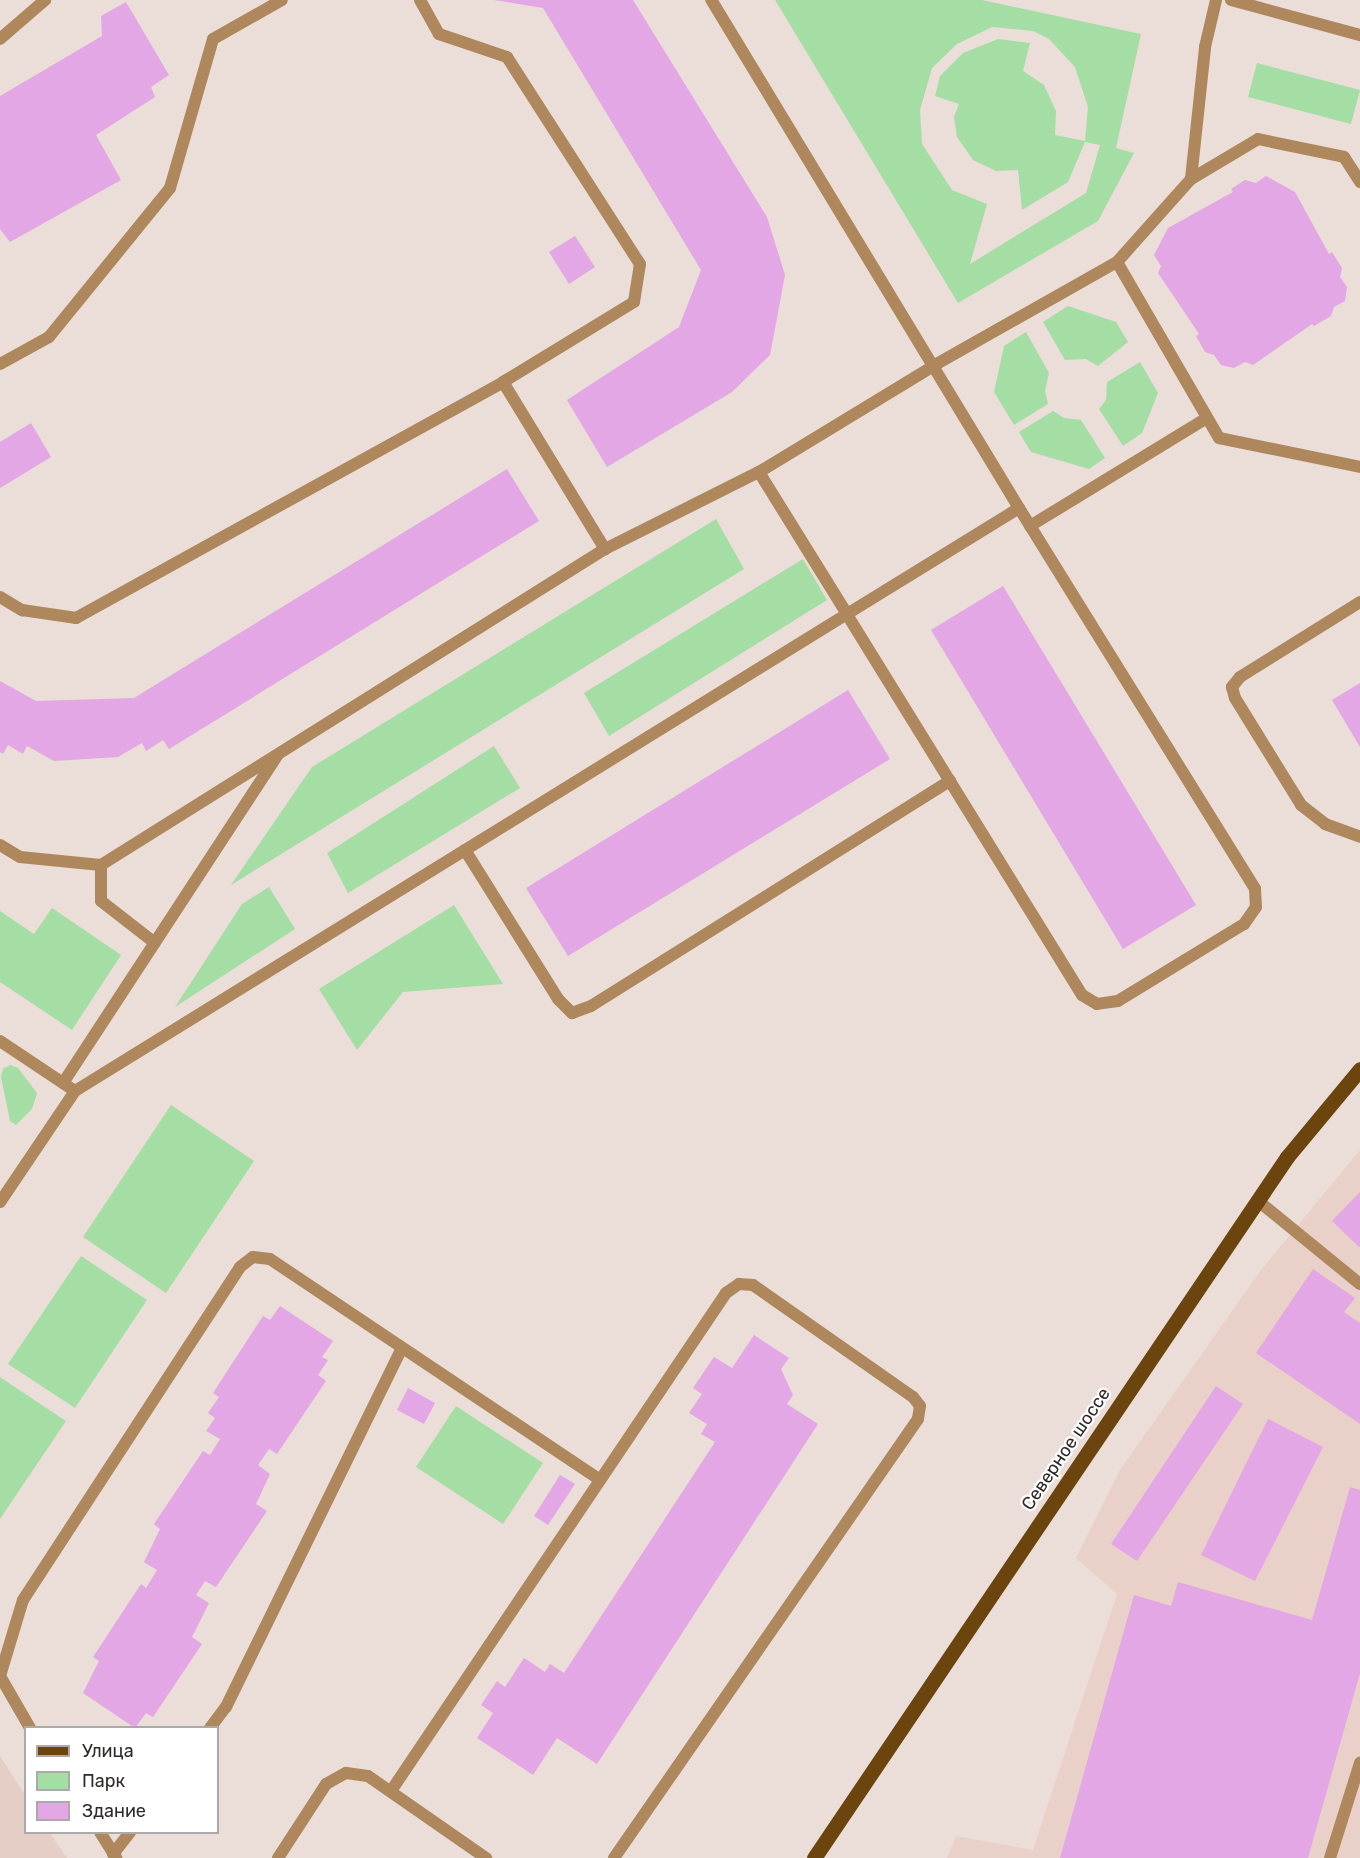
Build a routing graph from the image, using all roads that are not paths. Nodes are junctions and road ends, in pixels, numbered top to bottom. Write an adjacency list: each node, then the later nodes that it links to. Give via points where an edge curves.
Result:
1 (45, 0): 8 (lane)
2 (282, 0): 12 (lane, via 213,39 170,188 49,337)
3 (420, 0): 14 (lane, via 440,34 507,57 640,264 634,302)
4 (711, 0): 13 (lane)
5 (1216, 0): 9 (lane, via 1206,47)
6 (1231, 0): 7 (lane)
7 (1360, 35)
8 (0, 39)
9 (1191, 179): 10 (lane, via 1258,139 1344,157); 11 (lane)
10 (1360, 183)
11 (1117, 262): 13 (lane); 15 (lane)
12 (0, 364)
13 (933, 366): 17 (lane); 18 (lane)
14 (503, 381): 20 (lane); 21 (lane, via 76,618 22,610)
15 (1208, 418): 16 (lane, via 1219,438); 19 (lane)
16 (1360, 467)
17 (759, 472): 20 (lane); 23 (lane)
18 (1019, 508): 19 (lane); 23 (lane)
19 (1030, 526): 25 (lane, via 1255,889 1256,907 1244,924 1118,1001 1097,1004 1082,995)
20 (605, 549): 24 (lane)
21 (0, 597)
22 (1360, 602): 26 (lane, via 1240,677 1232,687 1301,805 1325,824)
23 (847, 614): 25 (lane); 28 (lane)
24 (279, 753): 29 (lane); 30 (lane)
25 (950, 781): 28 (lane, via 591,1006 572,1013 558,999)
26 (1360, 837)
27 (0, 845): 29 (lane, via 20,857)
28 (465, 850): 34 (lane)
29 (101, 865): 30 (lane, via 101,901)
30 (155, 943): 33 (lane)
31 (0, 1041): 33 (lane)
32 (1360, 1069): 36 (main road, Северное шоссе)
33 (63, 1083): 34 (lane)
34 (75, 1091): 35 (lane)
35 (1, 1196)
36 (1257, 1200): 37 (lane); 50 (main road, Северное шоссе)
37 (1360, 1284)
38 (402, 1348): 39 (lane); 40 (lane, via 270,1259 253,1257 240,1267 23,1600 0,1676); 41 (lane, via 226,1707)
39 (600, 1480): 43 (lane); 49 (lane, via 726,1293 739,1284 753,1286 913,1397 920,1406 918,1419)
40 (29, 1726)
41 (212, 1726)
42 (1360, 1763): 51 (lane)
43 (391, 1791): 47 (lane, via 368,1776 346,1773 326,1784); 48 (lane)
44 (101, 1834): 46 (lane)
45 (129, 1834): 46 (lane)
46 (115, 1856)
47 (278, 1858)
48 (486, 1858)
49 (614, 1858)
50 (814, 1858)
51 (1330, 1858)

